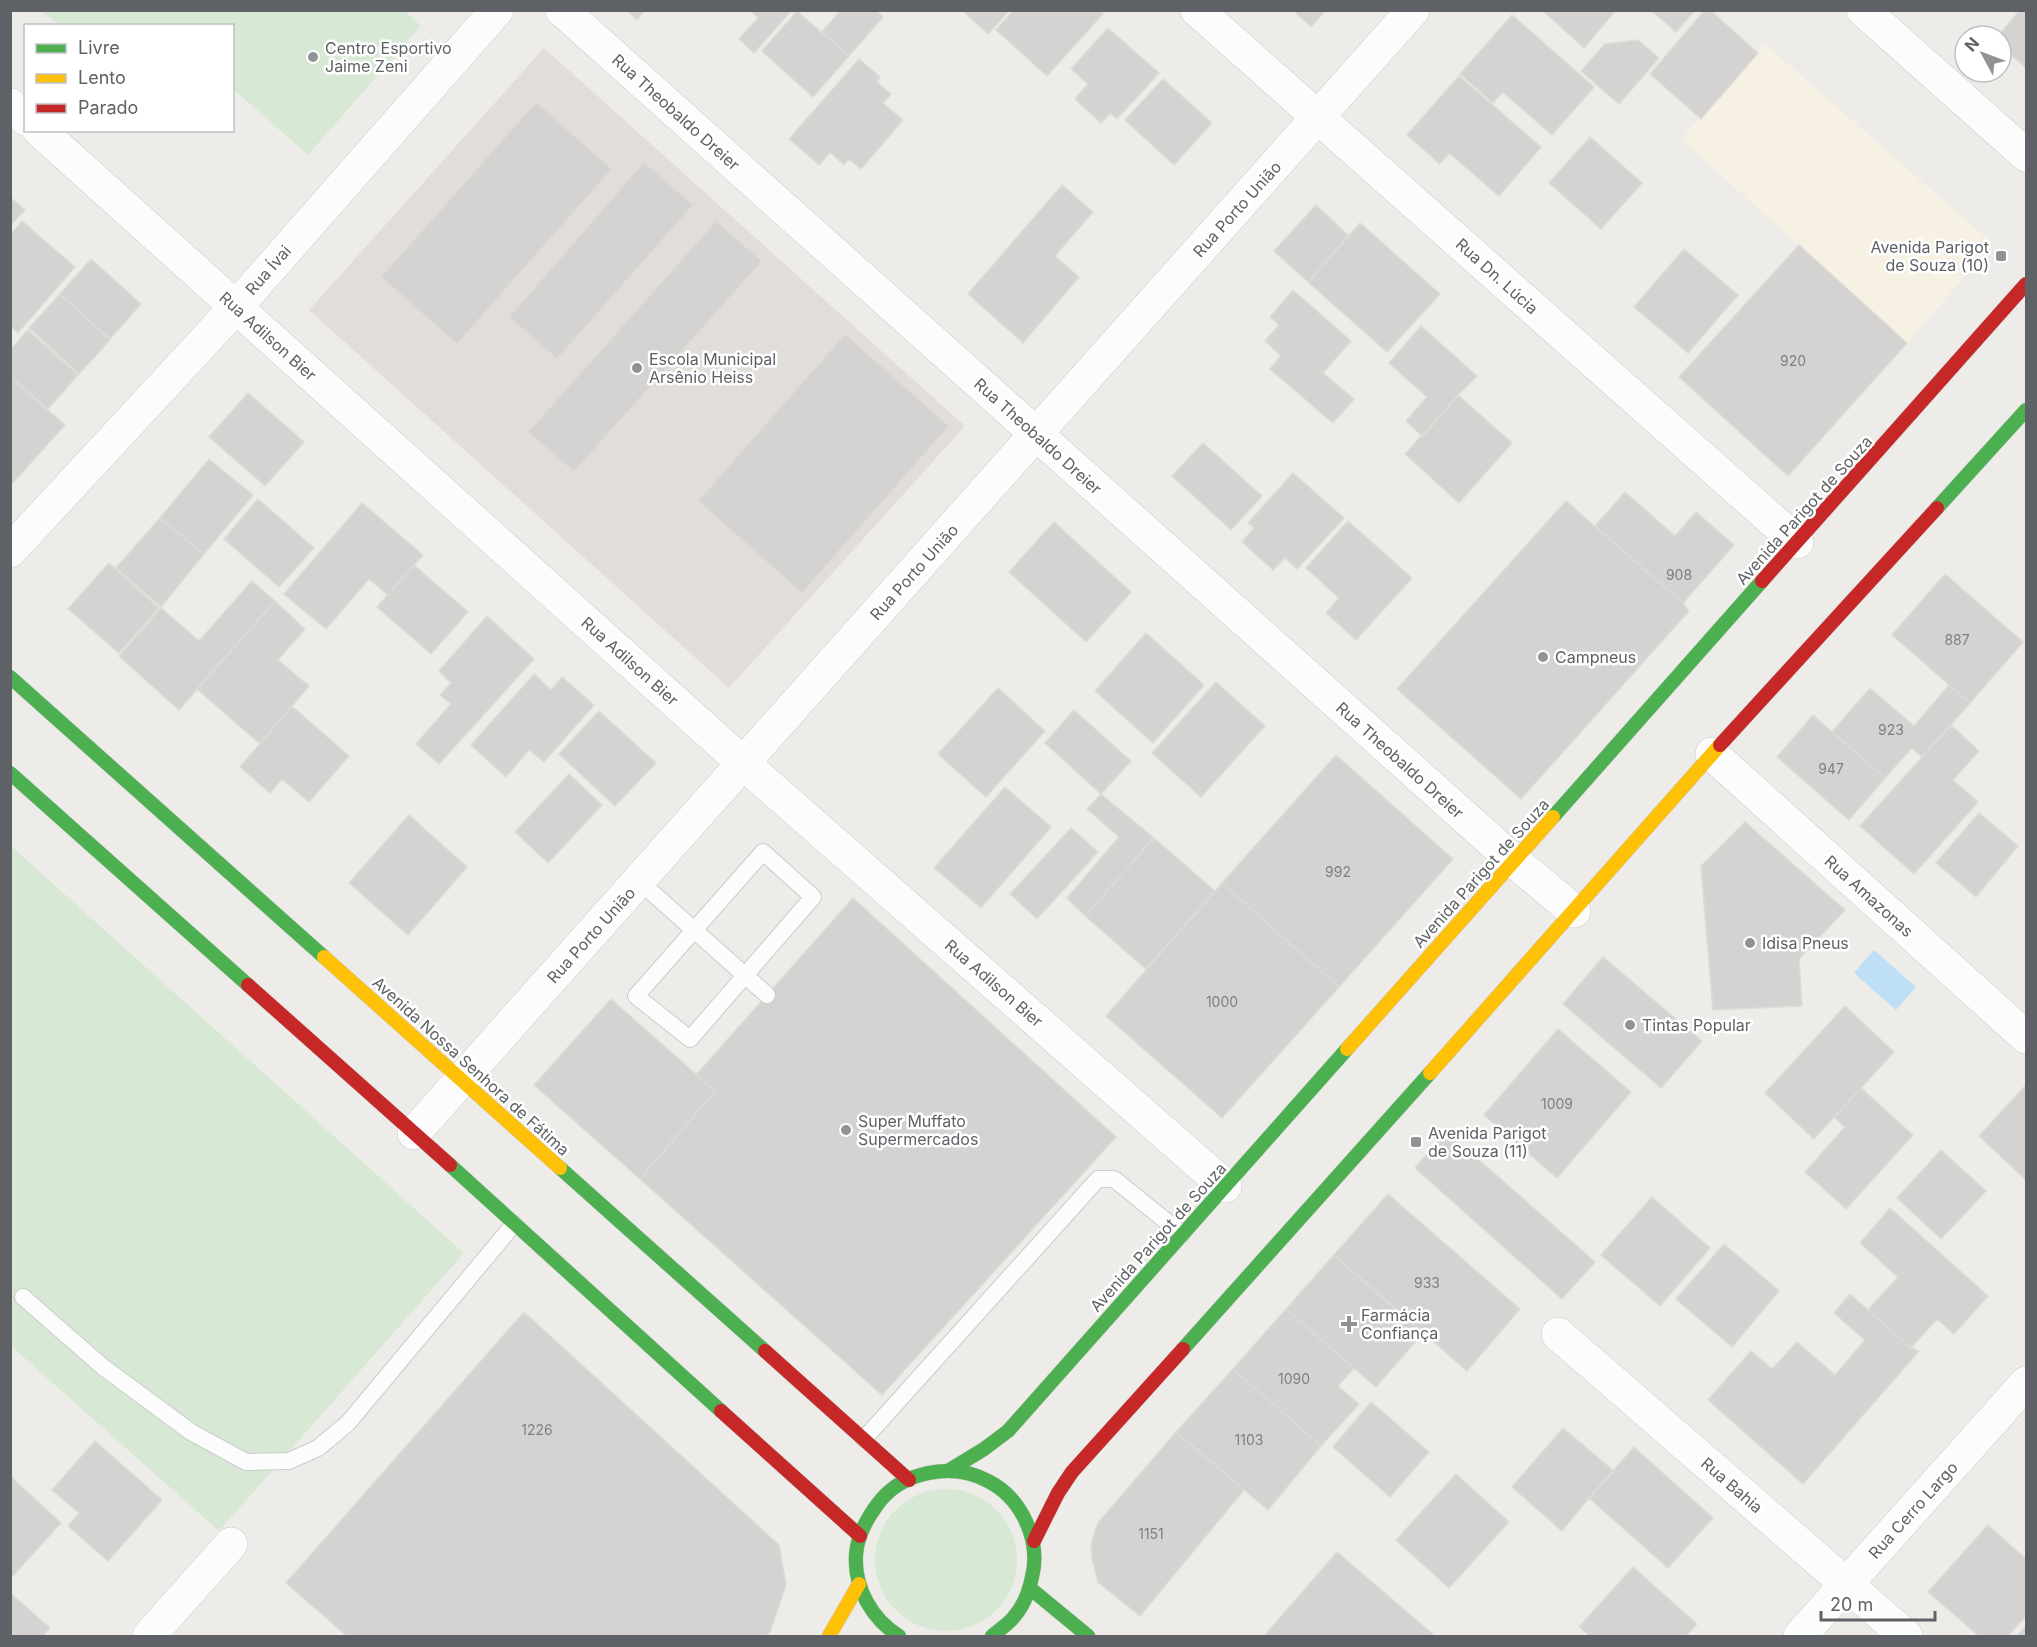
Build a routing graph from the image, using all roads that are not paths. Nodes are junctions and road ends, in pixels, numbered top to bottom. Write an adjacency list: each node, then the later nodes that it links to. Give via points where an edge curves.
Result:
1 (497, 10): 12 (street, Rua Ívai)
2 (562, 10): 14 (street, Rua Theobaldo Dreier)
3 (1197, 10): 8 (street, Rua Dn. Lúcia)
4 (1413, 10): 8 (street, Rua Porto União)
5 (1863, 10): 10 (street)
6 (10, 105): 7 (street)
7 (24, 117)
8 (1318, 118): 14 (street, Rua Porto União); 15 (street, Rua Dn. Lúcia)
9 (41, 132): 12 (street, Rua Adilson Bier)
10 (2026, 155)
11 (2026, 284): 15 (main road, Avenida Parigot de Souza)
12 (236, 307): 16 (street, Rua Ívai); 19 (street, Rua Adilson Bier)
13 (2026, 410): 18 (main road, Avenida Parigot de Souza)
14 (1036, 434): 19 (street, Rua Porto União); 21 (street, Rua Theobaldo Dreier)
15 (1797, 542): 21 (main road, Avenida Parigot de Souza)
16 (10, 551)
17 (10, 677): 28 (main road, Avenida Nossa Senhora de Fátima)
18 (1712, 754): 23 (main road, Avenida Parigot de Souza); 27 (street, Rua Amazonas)
19 (743, 764): 22 (street, Rua Porto União); 30 (street, Rua Adilson Bier)
20 (10, 773): 29 (main road)
21 (1514, 861): 23 (street, Rua Theobaldo Dreier); 30 (main road, Avenida Parigot de Souza)
22 (639, 881): 24 (lane); 28 (street, Rua Porto União)
23 (1574, 911): 40 (main road, Avenida Parigot de Souza, via 1072,1472)
24 (694, 930): 25 (lane); 25 (lane, via 636,996 690,1039); 25 (lane, via 763,852 813,897)
25 (745, 976): 26 (lane)
26 (767, 995)
27 (2026, 1037)
28 (462, 1080): 29 (street, Rua Porto União); 36 (main road, Avenida Nossa Senhora de Fátima)
29 (414, 1133): 31 (main road)
30 (1226, 1186): 32 (main road, Avenida Parigot de Souza)
31 (514, 1224): 33 (lane, via 348,1423 318,1448 289,1461 246,1462 190,1432 103,1367); 39 (main road)
32 (1182, 1234): 36 (lane, via 1114,1179 1098,1179); 37 (main road, Avenida Parigot de Souza, via 1008,1431)
33 (23, 1297)
34 (1558, 1334): 43 (street, Rua Bahia)
35 (2026, 1383): 43 (street, Rua Cerro Largo)
36 (864, 1439): 38 (main road, Avenida Nossa Senhora de Fátima)
37 (948, 1471): 38 (main road, Avenida Parigot de Souza, via 925,1473); 40 (main road, Avenida Parigot de Souza, via 973,1474 996,1485 1014,1501)
38 (909, 1480): 39 (main road, Avenida Parigot de Souza, via 885,1495 870,1513)
39 (860, 1536): 42 (main road, Avenida Parigot de Souza, via 856,1559)
40 (1034, 1541): 44 (main road, Avenida Parigot de Souza, via 1036,1565)
41 (231, 1544): 45 (street)
42 (859, 1584): 46 (main road); 47 (main road, Avenida Parigot de Souza, via 878,1618)
43 (1846, 1584): 50 (street, Rua Cerro Largo); 51 (street, Rua Bahia)
44 (1031, 1589): 48 (main road, Avenida Parigot de Souza, via 1021,1609 1003,1630); 49 (main road)
45 (148, 1636)
46 (829, 1636)
47 (899, 1636)
48 (992, 1636)
49 (1088, 1636)
50 (1800, 1636)
51 (1906, 1636)

